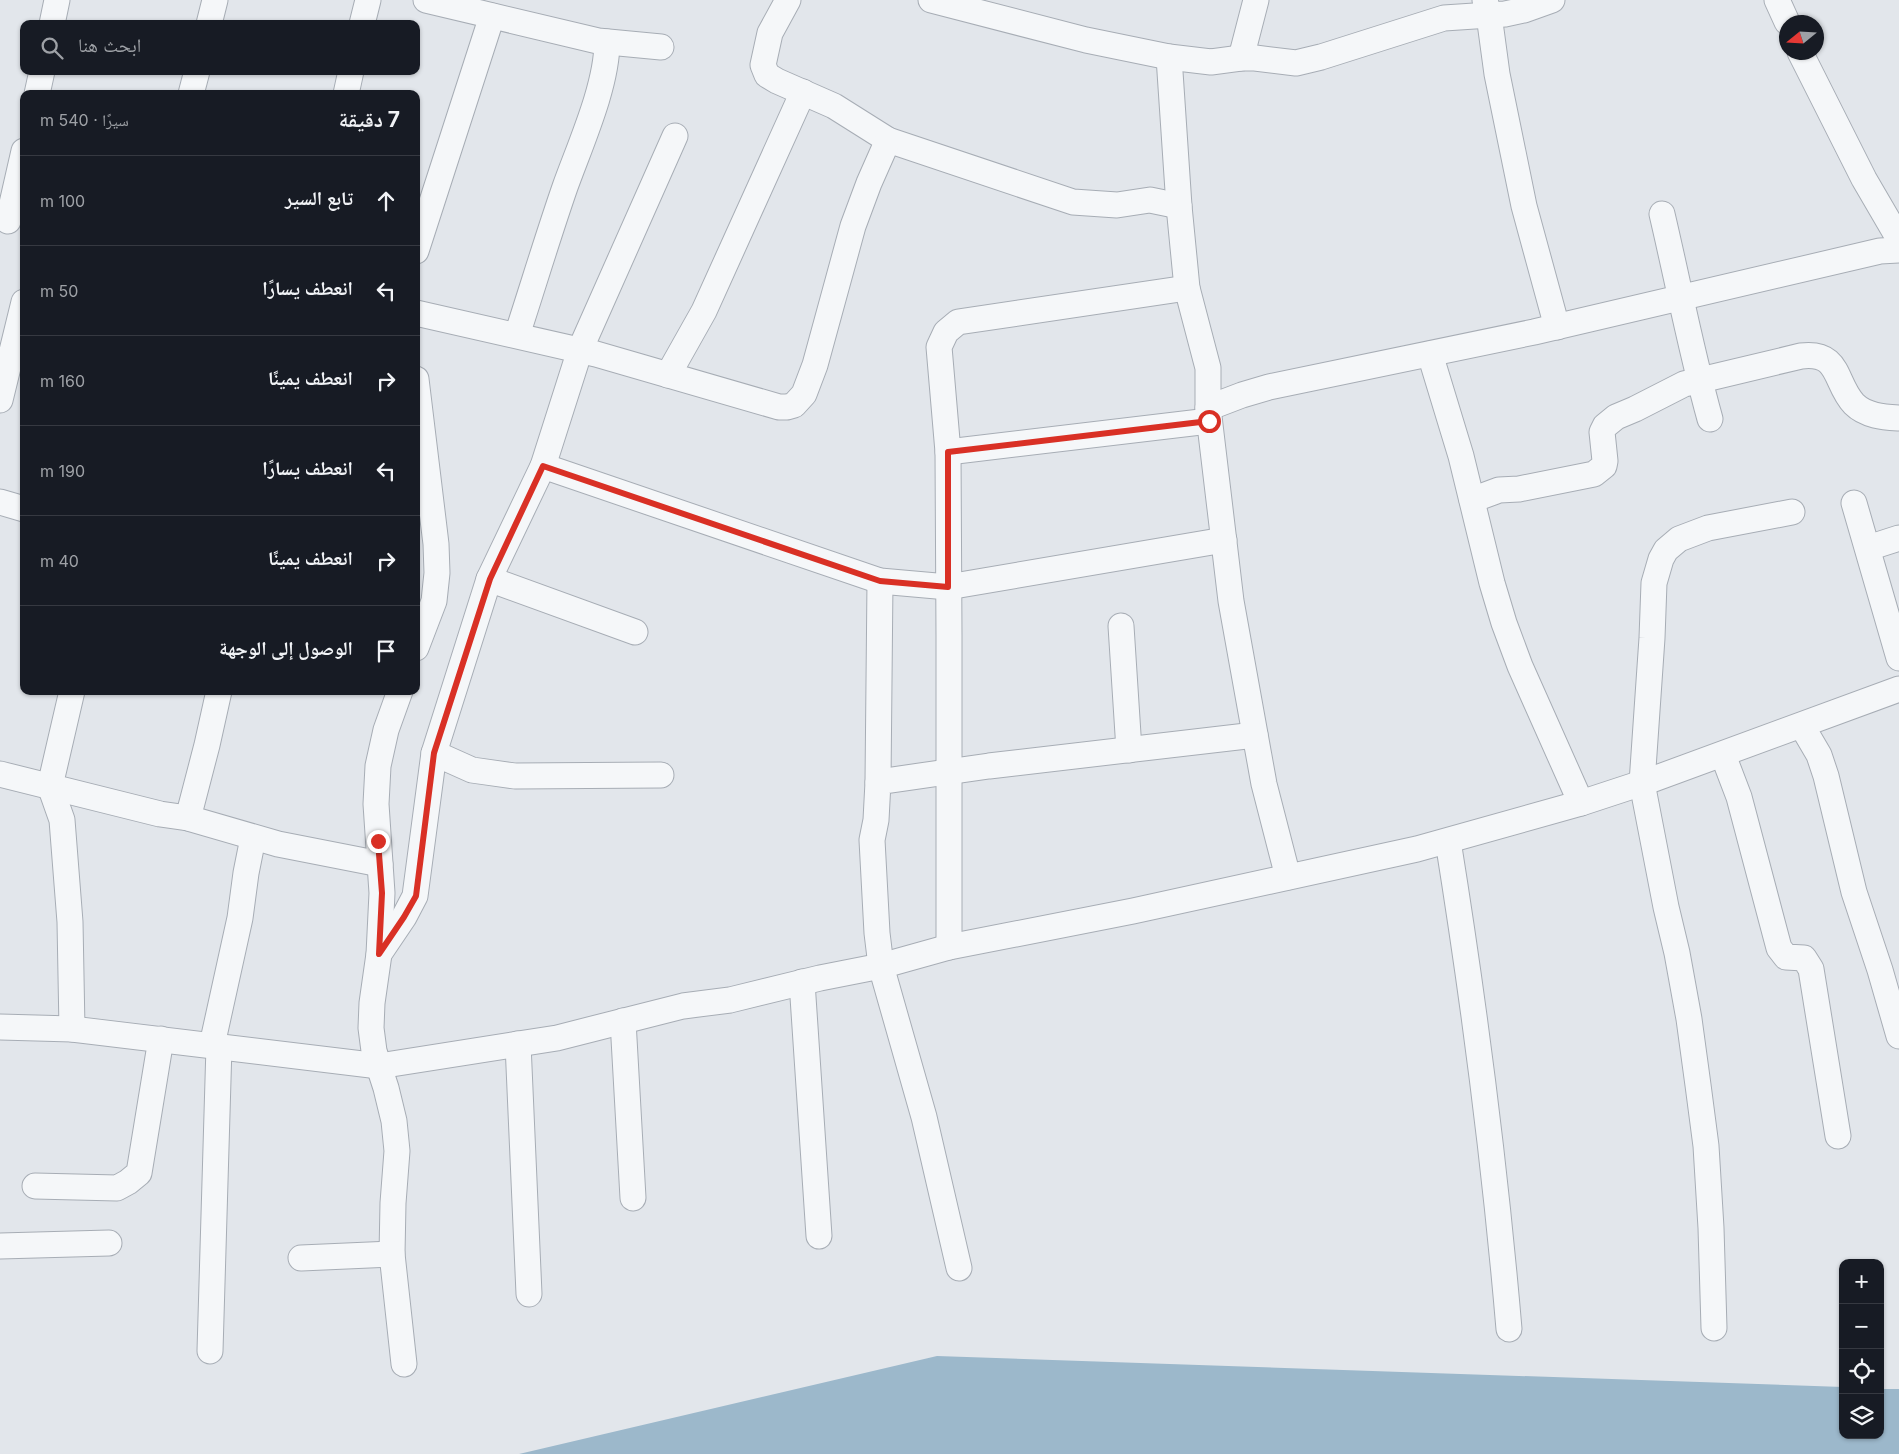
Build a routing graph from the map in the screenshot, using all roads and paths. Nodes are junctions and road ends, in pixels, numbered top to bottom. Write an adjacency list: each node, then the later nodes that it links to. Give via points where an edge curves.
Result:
1 (57, 0): 14 (street)
2 (215, 0): 15 (street)
3 (368, 0): 16 (street)
4 (426, 0): 10 (street)
5 (788, 0): 28 (street, via 770,33 763,65 766,75)
6 (930, 0): 19 (street, via 1086,40)
7 (1256, 0): 20 (street)
8 (1552, 0): 11 (street, via 1524,10)
9 (1777, 0): 13 (street)
10 (452, 3): 12 (street)
11 (1487, 8): 20 (street, via 1296,63); 42 (street, via 1524,206)
12 (507, 13): 17 (street, via 581,38); 36 (street)
13 (1784, 15)
14 (53, 20)
15 (210, 20)
16 (363, 20)
17 (606, 42): 18 (street); 43 (street, via 607,55 591,114)
18 (661, 47)
19 (1169, 57): 20 (street, via 1211,62); 32 (street)
20 (1241, 58)
21 (1804, 60): 35 (street, via 1864,179)
22 (41, 75): 25 (street)
23 (196, 75): 26 (street)
24 (350, 75): 27 (street)
25 (37, 90)
26 (192, 90)
27 (347, 90)
28 (802, 92): 30 (street, via 834,106); 46 (street, via 704,312)
29 (675, 136): 44 (street)
30 (888, 140): 32 (street, via 1073,202 1117,205 1150,200); 46 (street, via 853,226 815,365 800,400 787,408 779,407)
31 (20, 173): 34 (street)
32 (1179, 206): 38 (street)
33 (1662, 214): 39 (street)
34 (11, 222)
35 (1899, 239)
36 (420, 241)
37 (1899, 250): 39 (street, via 1880,251)
38 (1187, 288): 50 (street, via 1208,368); 53 (street, via 958,322 946,332 938,347)
39 (1682, 297): 42 (street); 47 (street)
40 (420, 314): 43 (street)
41 (20, 318): 48 (street)
42 (1557, 327): 45 (street)
43 (517, 335): 44 (street)
44 (580, 350): 46 (street); 54 (street)
45 (1430, 354): 50 (street, via 1269,387 1242,395); 55 (street)
46 (668, 375)
47 (1699, 380): 51 (street, via 1788,358 1816,355 1834,367 1855,405 1871,414); 52 (street); 55 (street, via 1684,384 1609,421 1602,432 1604,466 1594,474 1499,490)
48 (0, 400)
49 (420, 412): 66 (street, via 436,544 436,573)
50 (1208, 415): 53 (street); 61 (street)
51 (1899, 418)
52 (1710, 419)
53 (948, 452): 65 (street)
54 (543, 466): 63 (street); 64 (street)
55 (1472, 500): 86 (street, via 1492,582 1520,666)
56 (0, 502): 58 (street)
57 (1854, 503): 62 (street)
58 (20, 507)
59 (1792, 512): 84 (street, via 1690,533 1666,550 1654,583)
60 (1899, 538): 62 (street)
61 (1224, 540): 65 (street); 76 (street, via 1231,601)
62 (1868, 548): 70 (street)
63 (490, 579): 69 (street); 78 (street)
64 (880, 581): 65 (street); 83 (street)
65 (948, 587): 80 (street)
66 (425, 599): 67 (street)
67 (420, 626)
68 (1121, 626): 77 (street)
69 (635, 632)
70 (1899, 658)
71 (1899, 689): 75 (street)
72 (71, 695): 85 (street)
73 (218, 695): 87 (street)
74 (399, 695): 90 (street, via 378,766 376,804)
75 (1802, 726): 79 (street); 99 (street, via 1819,755 1826,776 1854,892)
76 (1255, 735): 77 (street); 91 (street, via 1272,820)
77 (1129, 750): 80 (street)
78 (434, 753): 82 (street, via 472,770 515,776); 93 (street, via 416,896)
79 (1723, 755): 84 (street); 104 (street, via 1739,797 1779,948 1786,957 1804,958 1812,969)
80 (949, 771): 83 (street); 92 (street)
81 (0, 774): 85 (street)
82 (661, 775)
83 (878, 782): 94 (street, via 872,840)
84 (1642, 783): 86 (street); 114 (street, via 1679,962 1698,1085 1711,1228)
85 (50, 786): 87 (street); 98 (street, via 62,820 70,922)
86 (1581, 803): 89 (street)
87 (188, 818): 88 (street)
88 (253, 838): 90 (street); 102 (street)
89 (1448, 841): 91 (street); 115 (street, via 1472,993)
90 (380, 864): 93 (street)
91 (1288, 877): 92 (street)
92 (949, 947): 94 (street)
93 (379, 954): 103 (street, via 371,1028)
94 (881, 966): 95 (street); 112 (street, via 924,1117)
95 (802, 982): 96 (street); 107 (street)
96 (624, 1021): 101 (street); 106 (street)
97 (0, 1027): 98 (street)
98 (72, 1029): 100 (street)
99 (1899, 1036)
100 (161, 1039): 102 (street); 105 (street, via 139,1173 117,1188)
101 (518, 1044): 103 (street); 113 (street)
102 (215, 1045): 103 (street); 116 (street)
103 (379, 1066): 110 (street, via 394,1121 397,1151)
104 (1838, 1136)
105 (35, 1186)
106 (633, 1198)
107 (818, 1236)
108 (109, 1243): 109 (street)
109 (0, 1246)
110 (392, 1254): 111 (street); 117 (street)
111 (301, 1258)
112 (959, 1268)
113 (529, 1294)
114 (1714, 1328)
115 (1509, 1329)
116 (210, 1351)
117 (404, 1364)

